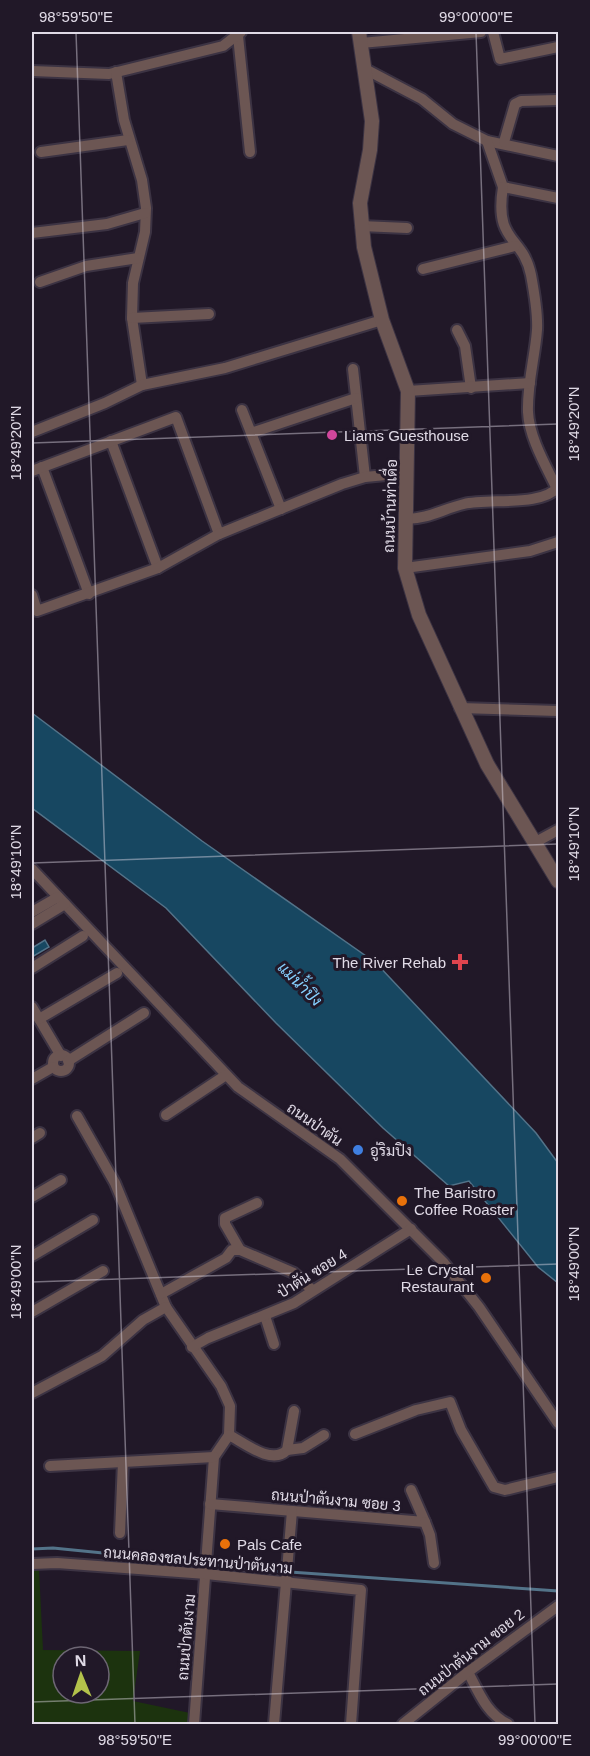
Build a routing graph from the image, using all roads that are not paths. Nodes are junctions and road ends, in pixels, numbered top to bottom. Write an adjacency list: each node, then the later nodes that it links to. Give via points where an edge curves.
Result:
1 (481, 32): 4 (street)
2 (493, 32): 5 (street, via 500,59)
3 (239, 34): 8 (street, via 223,46); 14 (street)
4 (360, 37): 6 (street, ถนนบ้านท่าเดื่อ)
5 (558, 47)
6 (365, 69): 11 (street, via 422,99 453,124); 19 (street, ถนนบ้านท่าเดื่อ, via 372,120 360,203)
7 (32, 71): 8 (street)
8 (116, 72): 10 (street)
9 (558, 100): 12 (street, via 521,100 514,104)
10 (128, 140): 13 (street); 18 (street, via 142,180)
11 (487, 141): 12 (street); 16 (street)
12 (504, 142): 15 (street)
13 (41, 152)
14 (250, 152)
15 (558, 156)
16 (503, 188): 17 (street); 22 (street, via 500,219)
17 (558, 198)
18 (146, 213): 21 (street, via 107,224); 23 (street)
19 (361, 226): 20 (street); 28 (street, ถนนบ้านท่าเดื่อ)
20 (407, 228)
21 (32, 233)
22 (515, 246): 24 (street); 31 (street, via 531,275 537,327)
23 (138, 258): 25 (street, via 86,266); 27 (street)
24 (423, 269)
25 (40, 282)
26 (209, 314): 27 (street)
27 (132, 318): 32 (street)
28 (382, 320): 32 (street, via 225,368); 34 (street, ถนนบ้านท่าเดื่อ)
29 (457, 330): 33 (street, via 465,346)
30 (353, 369): 35 (street)
31 (530, 377): 33 (street); 43 (street, via 528,413 532,429)
32 (142, 385): 37 (street)
33 (471, 388): 34 (street)
34 (408, 391): 41 (street, ถนนบ้านท่าเดื่อ)
35 (356, 398): 38 (street); 42 (street)
36 (242, 410): 38 (street)
37 (32, 432)
38 (251, 433): 44 (street)
39 (111, 441): 40 (street); 46 (street, via 176,417); 48 (street)
40 (37, 469): 50 (street)
41 (407, 473): 42 (street); 45 (street, ถนนบ้านท่าเดื่อ)
42 (365, 477): 44 (street)
43 (558, 488): 45 (street, via 533,498 467,503 421,519)
44 (281, 509): 46 (street)
45 (406, 519): 49 (street, ถนนบ้านท่าเดื่อ)
46 (219, 534): 48 (street)
47 (558, 542): 49 (street, via 498,556)
48 (158, 568): 50 (street)
49 (405, 568): 52 (street, ถนนบ้านท่าเดื่อ, via 419,615)
50 (89, 594): 51 (street, via 37,611)
51 (32, 595)
52 (460, 708): 53 (street); 55 (street, ถนนบ้านท่าเดื่อ, via 487,764)
53 (558, 711)
54 (558, 830): 55 (street)
55 (534, 843): 57 (street, ถนนบ้านท่าเดื่อ)
56 (32, 870): 58 (street, ถนนป่าตัน)
57 (558, 881)
58 (61, 901): 59 (street); 60 (street); 67 (street, ถนนป่าตัน)
59 (32, 912)
60 (32, 924)
61 (83, 936): 62 (street)
62 (32, 968)
63 (117, 973): 65 (street)
64 (144, 1013): 66 (street)
65 (34, 1014): 66 (street)
66 (64, 1058): 68 (street, via 64,1070 57,1071 54,1066)
67 (225, 1075): 70 (street); 75 (street, ถนนป่าตัน, via 340,1160)
68 (32, 1079)
69 (77, 1116): 80 (street, via 115,1184)
70 (166, 1116)
71 (61, 1180): 72 (street)
72 (32, 1197)
73 (257, 1203): 76 (street, via 225,1218)
74 (93, 1220): 77 (street)
75 (411, 1229): 79 (street, ป่าตัน ซอย 4); 87 (street, ถนนป่าตัน, via 444,1263)
76 (240, 1250): 79 (street, via 294,1273); 80 (street, via 232,1250 226,1258)
77 (32, 1256)
78 (103, 1271): 82 (street)
79 (312, 1290): 83 (street, ป่าตัน ซอย 4)
80 (161, 1294): 81 (street)
81 (166, 1307): 85 (street); 86 (street, via 143,1320 102,1356)
82 (33, 1309)
83 (265, 1316): 84 (street); 85 (street, ป่าตัน ซอย 4)
84 (274, 1344)
85 (192, 1347): 91 (street, via 221,1386 230,1406)
86 (32, 1393)
87 (555, 1410): 89 (street, ถนนป่าตัน)
88 (294, 1411): 93 (street)
89 (558, 1423)
90 (355, 1434): 97 (street, via 416,1410 450,1402 461,1430 494,1487 505,1490)
91 (229, 1435): 93 (street, via 274,1456 283,1455); 94 (street)
92 (324, 1436): 93 (street, via 297,1450)
93 (286, 1450)
94 (214, 1457): 95 (street); 99 (street, ถนนป่าตันงาม)
95 (123, 1462): 96 (street); 102 (street)
96 (50, 1466)
97 (558, 1477)
98 (411, 1490): 101 (street, ถนนป่าตันงาม ซอย 3)
99 (210, 1504): 100 (street, ถนนป่าตันงาม ซอย 3); 105 (street, ถนนป่าตันงาม)
100 (292, 1511): 101 (street, ถนนป่าตันงาม ซอย 3); 106 (street)
101 (425, 1522): 103 (street)
102 (120, 1533)
103 (434, 1563)
104 (32, 1564): 105 (street, ถนนคลองชลประทานป่าตันงาม)
105 (206, 1574): 106 (street, ถนนคลองชลประทานป่าตันงาม); 109 (street, ถนนป่าตันงาม)
106 (287, 1583): 110 (street); 111 (street, ถนนคลองชลประทานป่าตันงาม, via 361,1590)
107 (558, 1606): 108 (street, ถนนป่าตันงาม ซอย 2)
108 (468, 1672): 112 (street, ถนนป่าตันงาม ซอย 2); 113 (street, via 486,1706)
109 (194, 1725)
110 (274, 1725)
111 (351, 1725)
112 (403, 1725)
113 (508, 1725)

